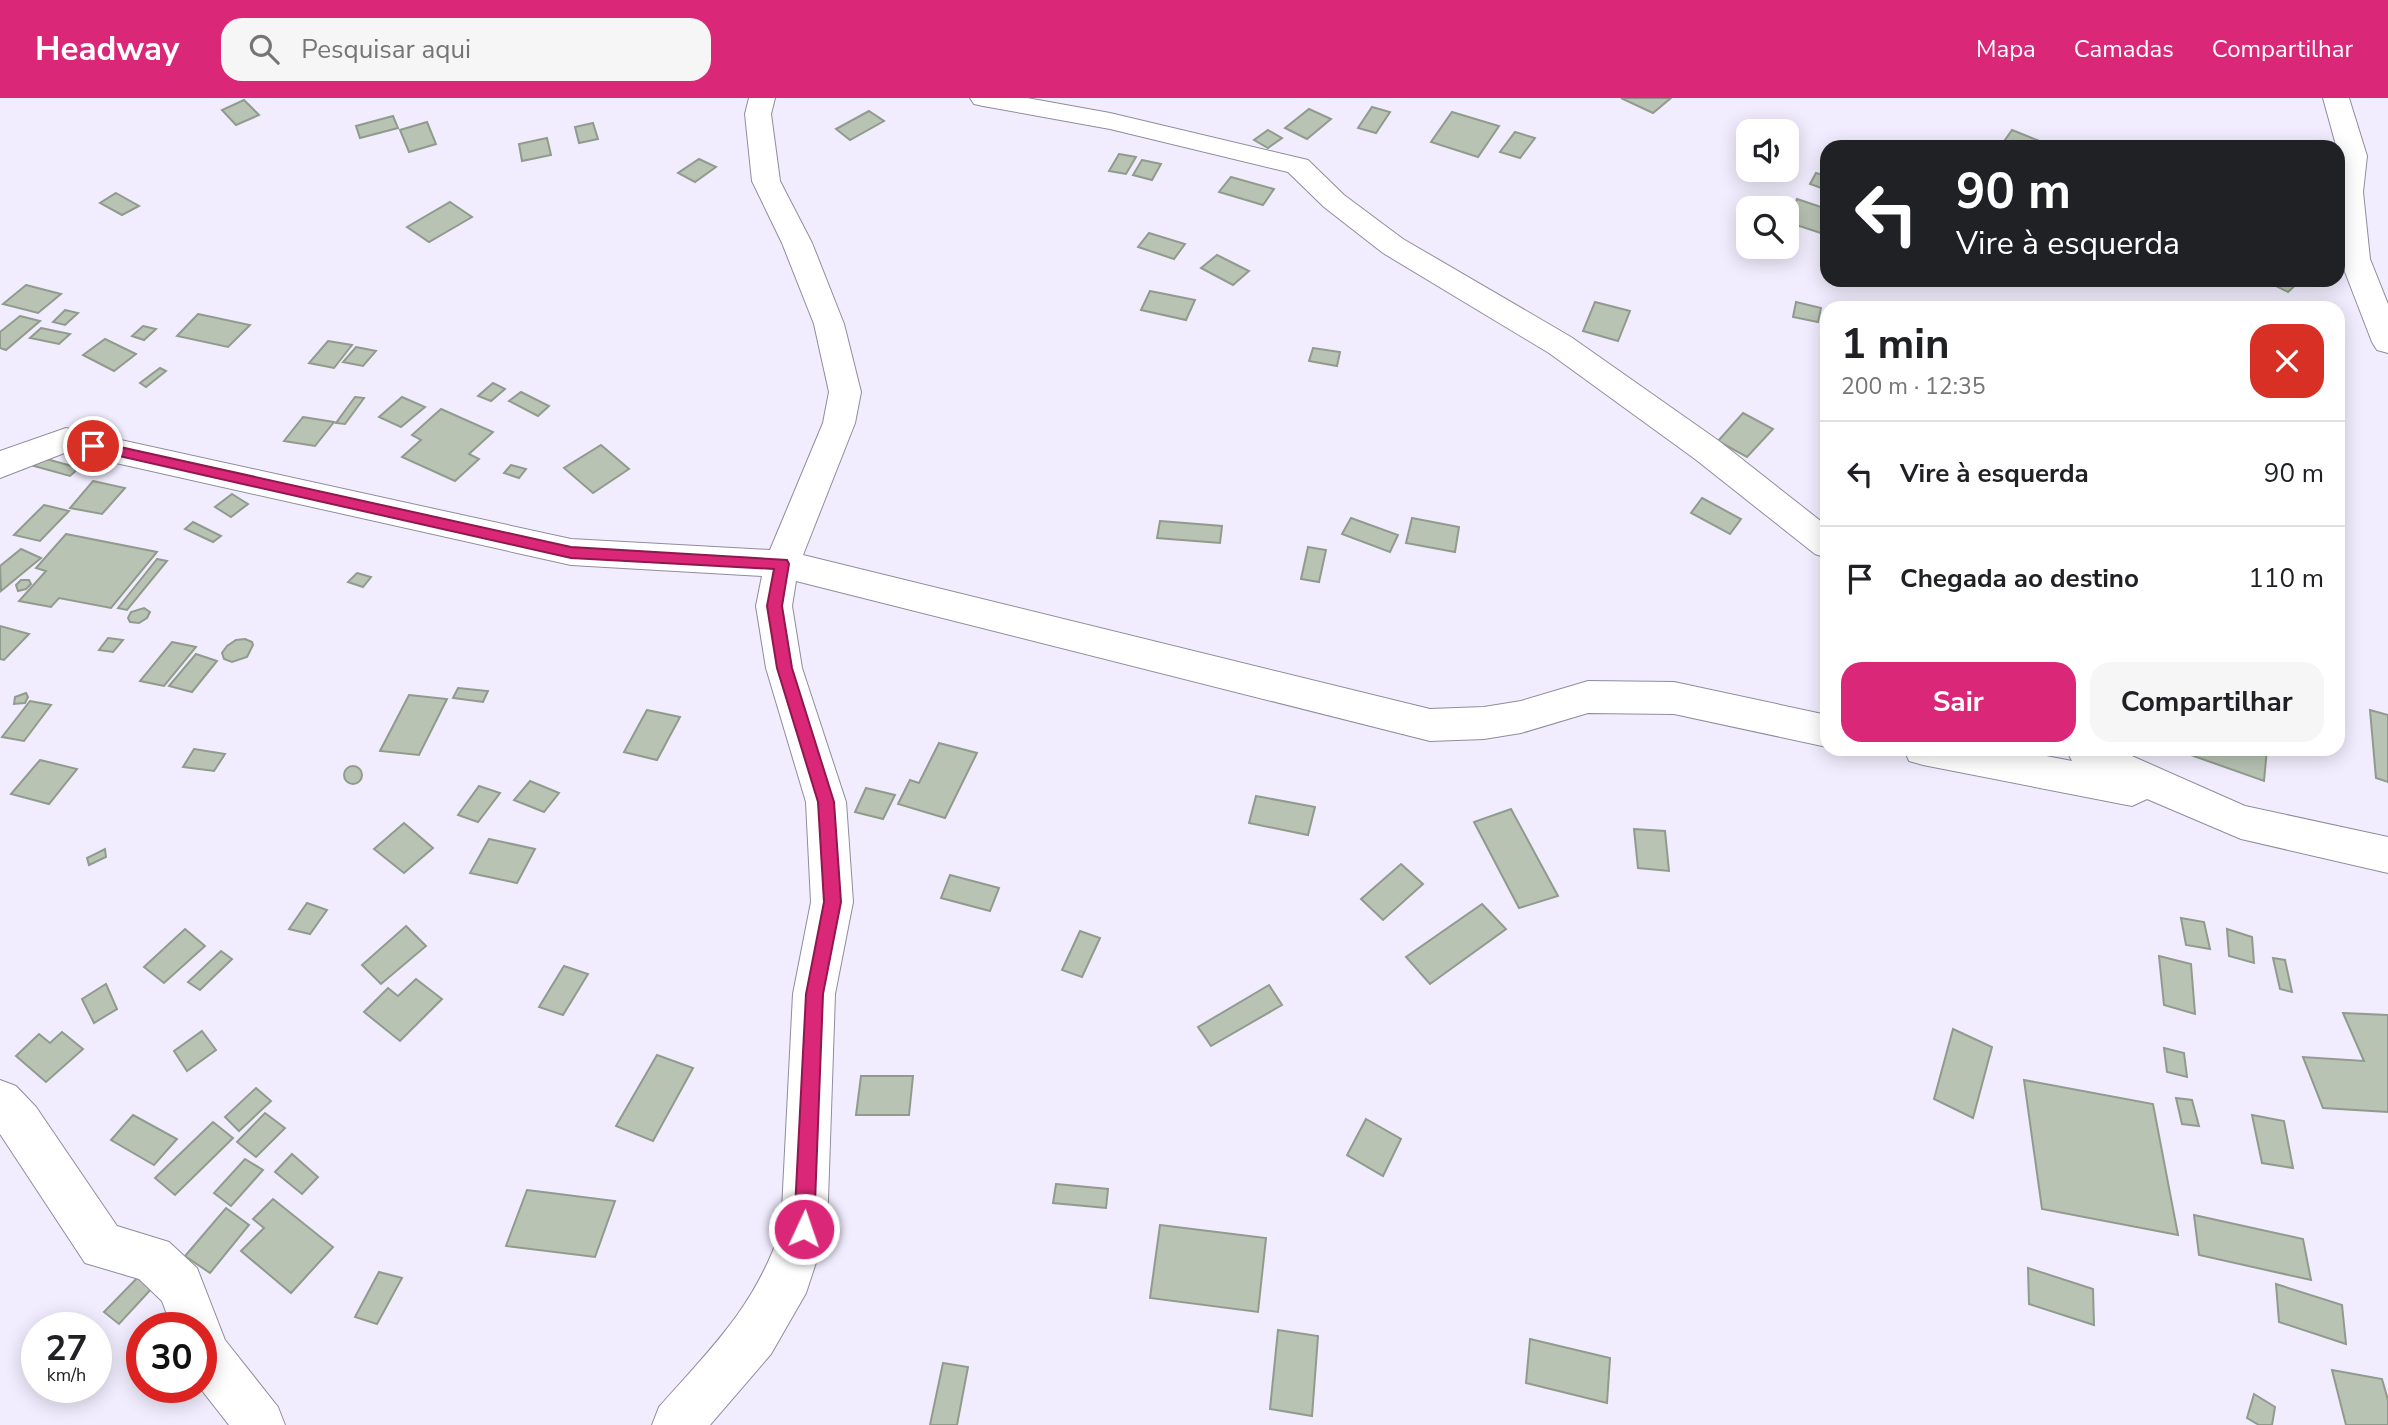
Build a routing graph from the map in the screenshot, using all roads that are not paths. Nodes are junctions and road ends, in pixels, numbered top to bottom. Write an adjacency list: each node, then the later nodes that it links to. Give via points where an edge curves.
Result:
1 (762, 98): 8 (street, via 758,114 766,181 829,324 845,392 839,423)
2 (983, 98): 4 (street)
3 (2336, 98): 5 (street, via 2353,156 2349,192 2355,260)
4 (1023, 101): 7 (street, via 1298,166 1334,201 1393,246 1560,345 1707,450)
5 (2388, 342)
6 (0, 466): 8 (street, via 66,440 571,552)
7 (1820, 539)
8 (782, 564): 9 (street, via 1430,725 1521,717 1588,697 1674,698); 18 (street, via 774,606 784,668 826,802 832,902 814,994 804,1229 789,1276 754,1337)
9 (1820, 729)
10 (1959, 756): 12 (street)
11 (2096, 756): 12 (street)
12 (2193, 801): 13 (street, via 2241,822)
13 (2388, 855)
14 (0, 1102): 15 (street, via 20,1123 102,1246 152,1259 180,1286)
15 (190, 1312)
16 (217, 1370): 17 (street)
17 (260, 1425)
18 (677, 1425)

